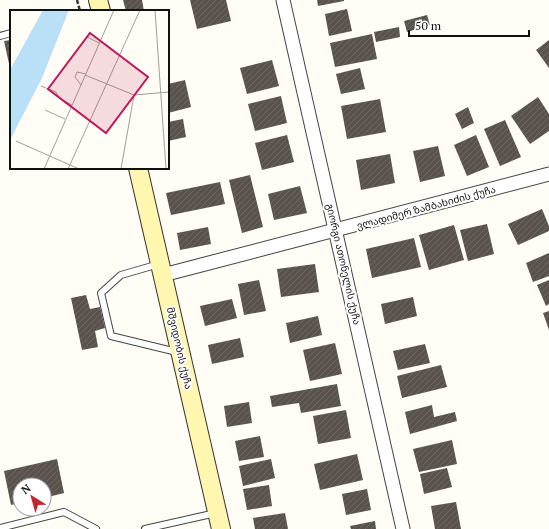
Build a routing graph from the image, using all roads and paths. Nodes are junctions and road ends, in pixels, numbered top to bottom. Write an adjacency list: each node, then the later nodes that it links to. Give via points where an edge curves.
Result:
1 (77, 0): 4 (path)
2 (98, 0): 5 (street)
3 (283, 0): 10 (street, გიორგი ათონელის ქუჩა)
4 (80, 10)
5 (101, 10)
6 (10, 34): 7 (lane)
7 (0, 36)
8 (138, 169): 11 (street, მშვიდობის ქუჩა)
9 (548, 176): 10 (street, ვლადიმერ ზამბახიძის ქუჩა)
10 (336, 231): 11 (street, ვლადიმერ ზამბახიძის ქუჩა); 17 (street, გიორგი ათონელის ქუჩა)
11 (162, 270): 12 (street, მშვიდობის ქუჩა); 12 (lane, via 122,275 101,293 111,336)
12 (181, 353): 13 (street, მშვიდობის ქუჩა)
13 (219, 521): 16 (lane)
14 (0, 528): 15 (lane, via 64,512)
15 (96, 529)
16 (145, 529)
17 (403, 529)

